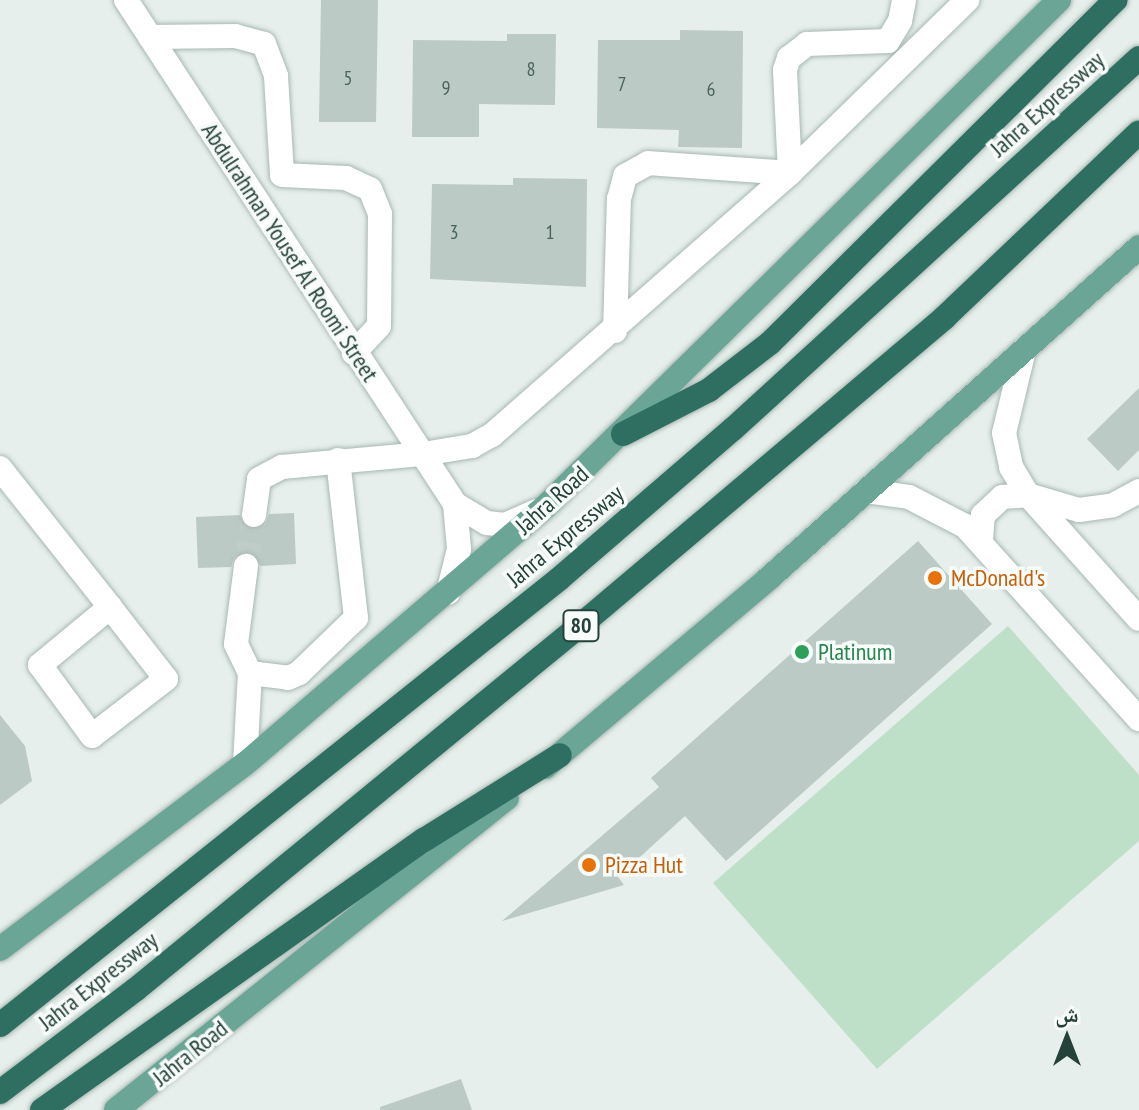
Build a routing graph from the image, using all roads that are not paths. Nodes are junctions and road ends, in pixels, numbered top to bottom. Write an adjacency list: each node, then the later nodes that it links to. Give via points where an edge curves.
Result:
1 (126, 0): 6 (street, Abdulrahman Yousef Al Roomi Street)
2 (904, 0): 9 (street, via 888,41 807,44 789,58 785,70)
3 (967, 0): 9 (street)
4 (1059, 0): 16 (main road, Jahra Road)
5 (1116, 0): 16 (highway, via 770,343 709,390)
6 (150, 37): 10 (street, via 235,36 264,44 276,76); 11 (street, Abdulrahman Yousef Al Roomi Street)
7 (1139, 58): 36 (highway, Jahra Expressway / 80, via 733,429 559,579)
8 (1139, 132): 37 (highway, Jahra Expressway / 80, via 944,318 588,619 135,990)
9 (790, 173): 13 (street); 13 (street, via 648,163 625,176 619,199)
10 (282, 175): 11 (street); 15 (street, via 346,178 370,189 374,198 380,214 379,326)
11 (251, 194): 15 (street, Abdulrahman Yousef Al Roomi Street)
12 (1139, 247): 14 (main road, Jahra Road)
13 (615, 331): 17 (street, via 492,435 472,446)
14 (1024, 350): 20 (main road, Jahra Road); 22 (street, via 1004,433 1011,467)
15 (354, 353): 17 (street, Abdulrahman Yousef Al Roomi Street)
16 (623, 434): 24 (main road, Jahra Road)
17 (423, 454): 18 (street); 23 (street, Abdulrahman Yousef Al Roomi Street)
18 (338, 460): 25 (street, via 269,471 259,479); 31 (street, via 356,618 299,673 288,678)
19 (0, 468): 29 (street)
20 (866, 491): 26 (street, via 929,504); 33 (main road, Jahra Road)
21 (1139, 491): 22 (street, via 1113,505 1079,510)
22 (1028, 495): 26 (street, via 1002,497 991,504 980,527); 30 (street)
23 (455, 504): 24 (street, Abdulrahman Yousef Al Roomi Street, via 487,523 505,525); 28 (street, Abdulrahman Yousef Al Roomi Street, via 459,549)
24 (545, 507): 28 (main road, Jahra Road)
25 (254, 515)
26 (981, 541): 32 (street)
27 (246, 566): 31 (street, via 236,644)
28 (448, 593): 34 (main road, Jahra Road)
29 (110, 607): 29 (street, via 166,679 92,736 40,665)
30 (1139, 619)
31 (250, 673): 34 (street)
32 (1139, 719)
33 (560, 755): 38 (main road, Jahra Road); 39 (highway, via 424,840)
34 (245, 764): 35 (main road, Jahra Road)
35 (0, 949)
36 (0, 1025)
37 (0, 1092)
38 (124, 1106)
39 (42, 1110)

